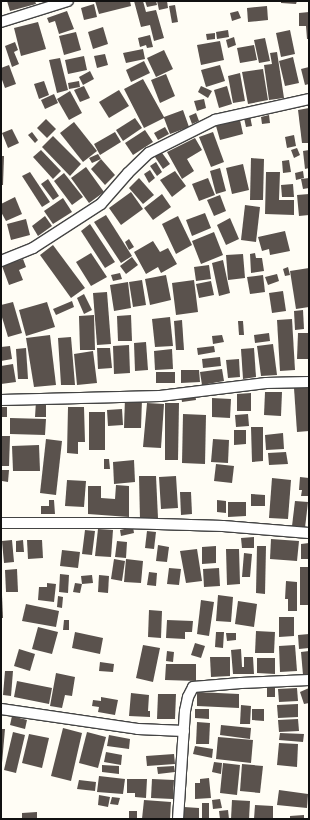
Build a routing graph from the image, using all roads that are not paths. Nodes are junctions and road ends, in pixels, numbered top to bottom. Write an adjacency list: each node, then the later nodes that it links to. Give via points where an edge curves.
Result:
1 (68, 1): 2 (street)
2 (57, 2): 3 (street)
3 (1, 22)
4 (309, 99): 5 (street, via 215,120 149,153 101,204 32,248)
5 (1, 261)
6 (309, 382): 7 (street, via 266,384 160,396)
7 (1, 400)
8 (1, 523): 9 (street, via 132,523 223,526)
9 (309, 533)
10 (309, 680): 12 (street, via 193,688 185,711)
11 (1, 709): 12 (street, via 138,729)
12 (184, 731): 13 (street)
13 (178, 819)

